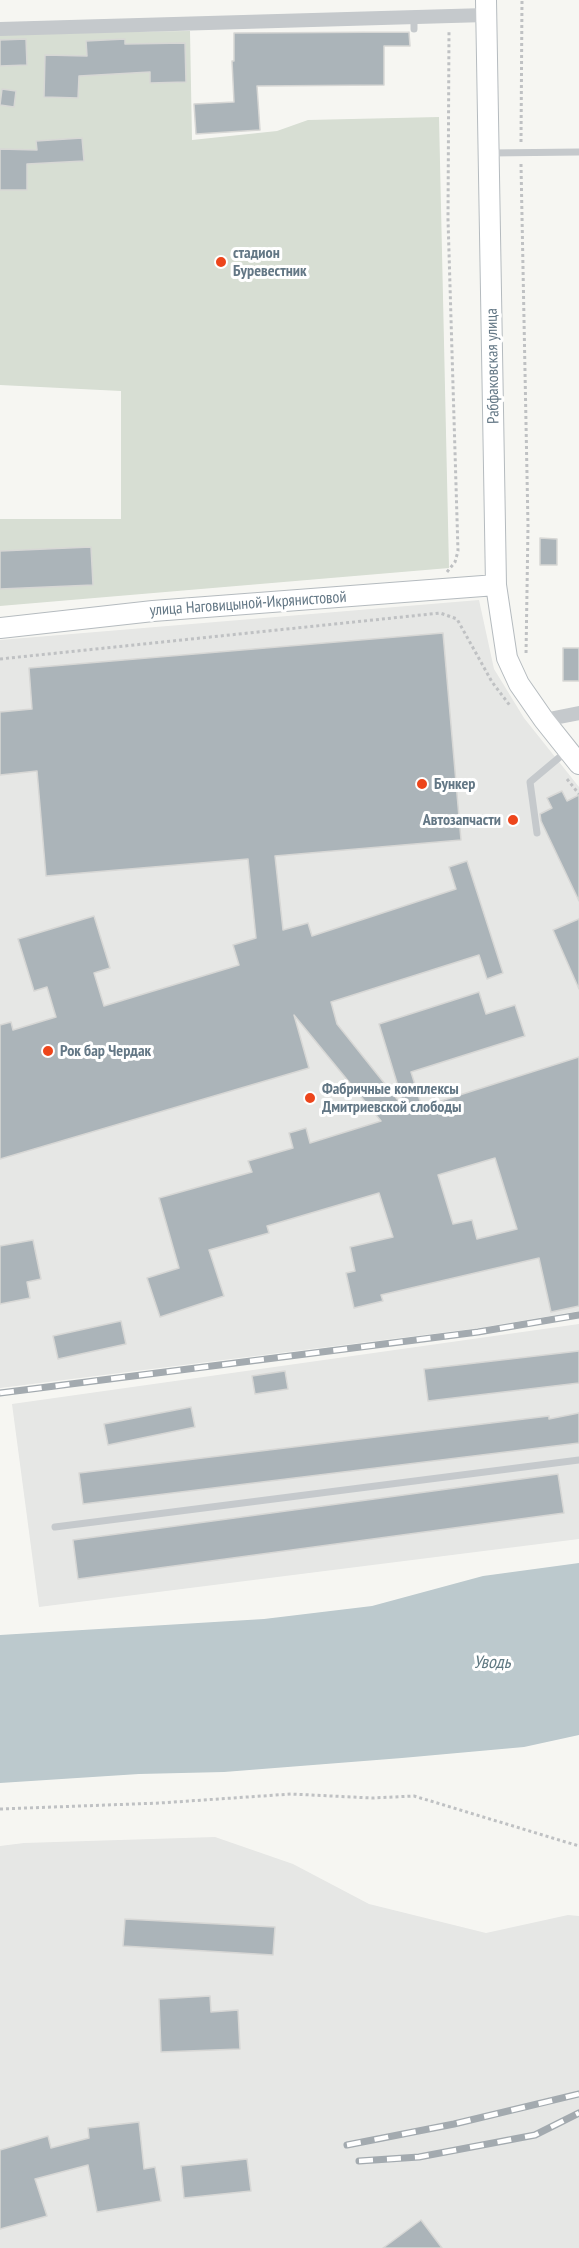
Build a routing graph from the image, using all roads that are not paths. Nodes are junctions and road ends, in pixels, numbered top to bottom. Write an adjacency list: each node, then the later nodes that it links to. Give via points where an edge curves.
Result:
1 (486, 8): 2 (street, via 414,24); 4 (main road, Рабфаковская улица)
2 (0, 29)
3 (579, 152): 4 (lane)
4 (490, 153): 5 (main road, Рабфаковская улица)
5 (496, 585): 6 (main road, улица Наговицыной-Икрянистовой, via 153,611); 8 (main road, Рабфаковская улица, via 507,658 519,684)
6 (0, 628)
7 (579, 712): 8 (street)
8 (544, 720): 9 (main road, Рабфаковская улица)
9 (567, 759): 10 (lane, via 530,782)
10 (537, 833)
11 (579, 1460): 12 (lane)
12 (56, 1527)

